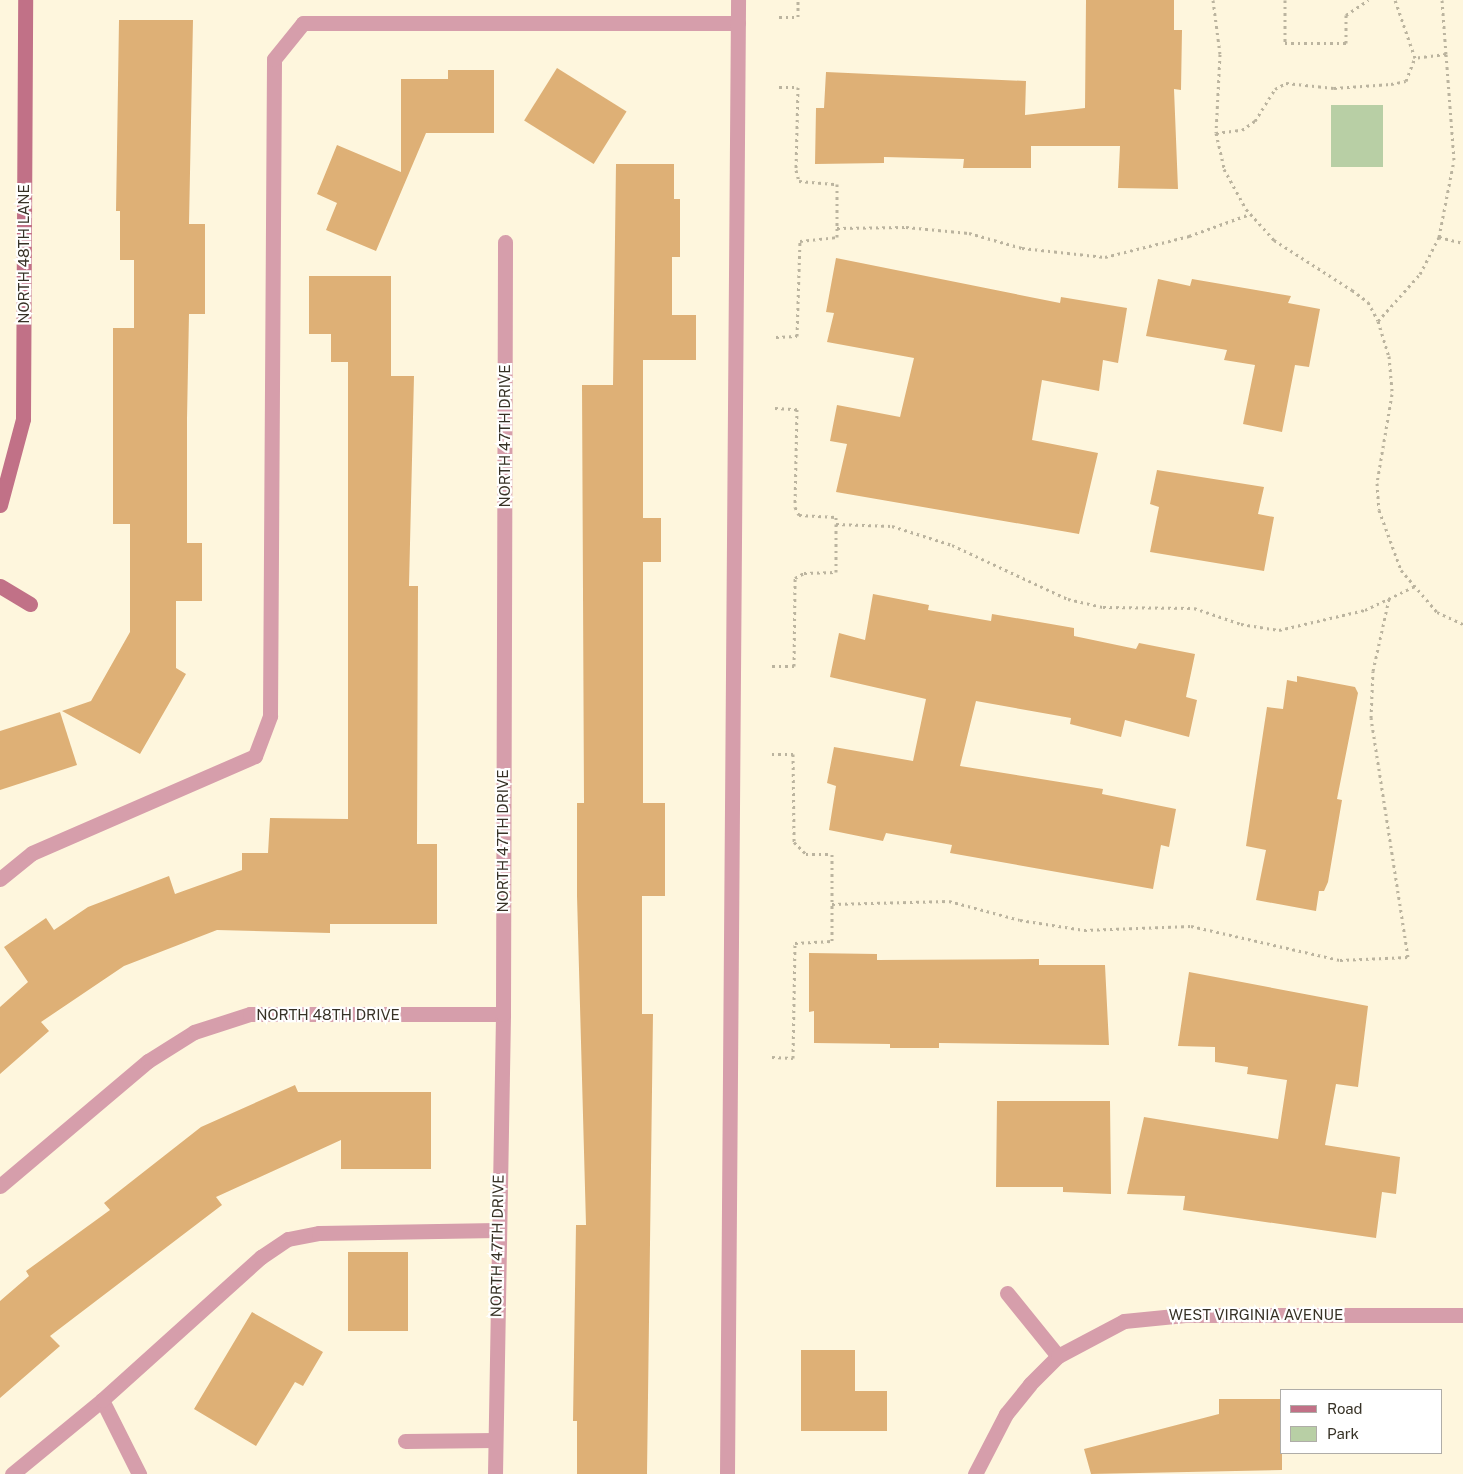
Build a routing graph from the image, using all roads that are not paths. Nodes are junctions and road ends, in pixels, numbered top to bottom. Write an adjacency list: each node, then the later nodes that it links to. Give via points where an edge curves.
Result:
1 (25, 0): 5 (street, NORTH 48TH LANE, via 23,419)
2 (738, 0): 3 (street)
3 (738, 22): 8 (street, via 303,23 274,59 270,716 254,756 32,853); 21 (street)
4 (505, 242): 9 (street, NORTH 47TH DRIVE)
5 (0, 505)
6 (0, 586): 7 (street)
7 (30, 604)
8 (0, 879)
9 (503, 1014): 10 (street, NORTH 48TH DRIVE, via 250,1014 194,1032 148,1061); 11 (street, NORTH 47TH DRIVE)
10 (0, 1186)
11 (496, 1230): 15 (street, via 319,1233 288,1239 261,1257); 16 (street, NORTH 47TH DRIVE)
12 (1007, 1293): 14 (street)
13 (1463, 1315): 14 (street, WEST VIRGINIA AVENUE, via 1145,1317 1089,1336)
14 (1058, 1356): 22 (street, WEST VIRGINIA AVENUE, via 1006,1414)
15 (102, 1400): 18 (street); 19 (street)
16 (495, 1440): 17 (street); 20 (street, NORTH 47TH DRIVE)
17 (405, 1441)
18 (12, 1474)
19 (139, 1474)
20 (495, 1474)
21 (728, 1474)
22 (975, 1474)

